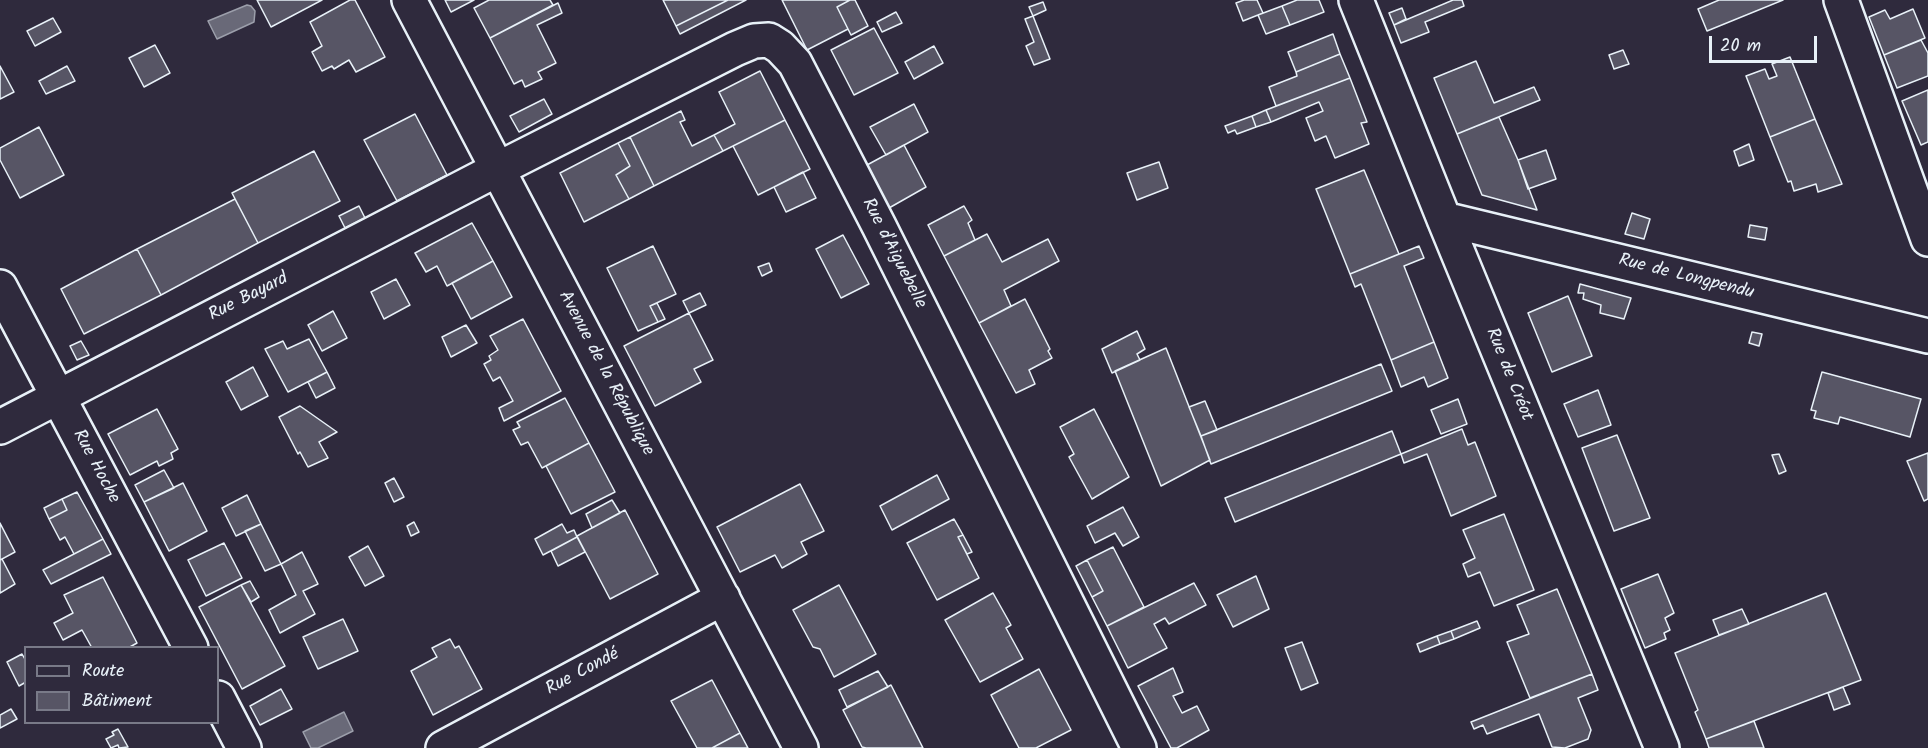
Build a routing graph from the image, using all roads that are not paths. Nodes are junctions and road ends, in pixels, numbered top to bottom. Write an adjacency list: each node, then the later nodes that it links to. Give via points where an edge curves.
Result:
1 (409, 0): 4 (street, Avenue de la République)
2 (1356, 0): 5 (street, Rue de Créot)
3 (1841, 0): 6 (street)
4 (498, 169): 9 (street, Rue Bayard); 11 (street, Avenue de la République); 17 (street, Rue d'Aiguebelle, via 735,49 769,40 780,47 795,63 843,155)
5 (1444, 219): 8 (street, Rue de Longpendu); 18 (street, Rue de Créot)
6 (1928, 239)
7 (0, 287): 9 (street, Rue Hoche)
8 (1928, 336)
9 (57, 397): 10 (street, Rue Bayard); 12 (street, Rue Hoche)
10 (0, 427)
11 (723, 598): 15 (street, Rue Condé); 16 (street, Avenue de la République)
12 (189, 646)
13 (219, 700): 14 (street)
14 (244, 748)
15 (443, 748)
16 (801, 748)
17 (1139, 748)
18 (1662, 748)

